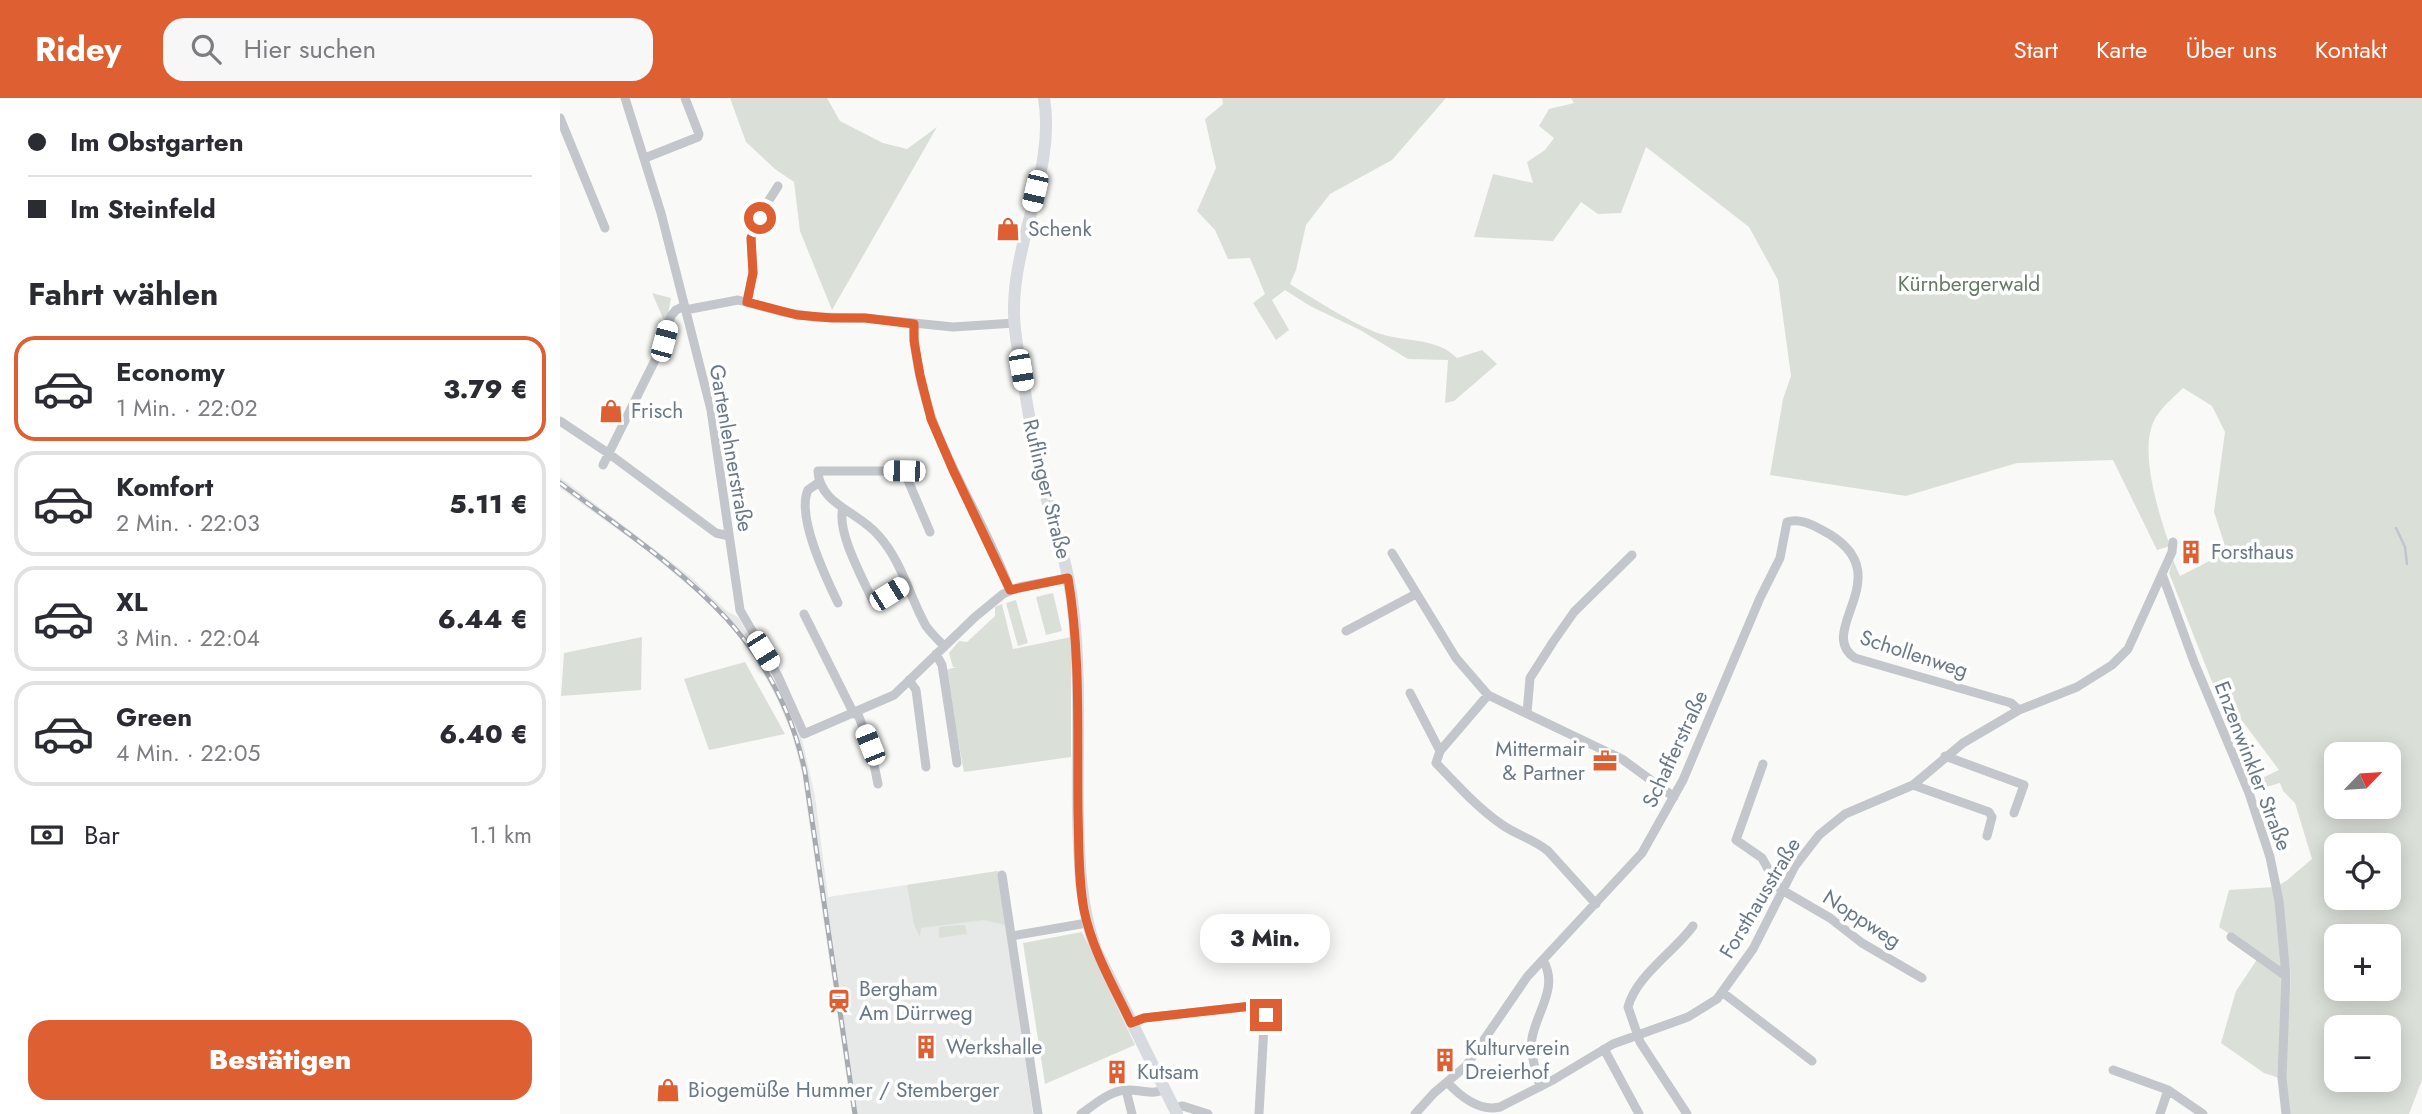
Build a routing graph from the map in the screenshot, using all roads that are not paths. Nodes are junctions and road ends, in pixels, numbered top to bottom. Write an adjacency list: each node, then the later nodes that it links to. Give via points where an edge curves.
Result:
1 (625, 98): 5 (street, Gartenlehnerstraße)
2 (685, 98): 5 (street, via 698,137)
3 (1044, 98): 10 (street, Ruflinger Straße, via 1045,147 1019,261)
4 (560, 118): 7 (street)
5 (645, 158): 9 (street, Gartenlehnerstraße)
6 (778, 186): 8 (street, via 751,238 753,273)
7 (605, 228)
8 (747, 302): 9 (street); 11 (street, via 797,315)
9 (685, 308): 13 (street, via 671,316 661,348); 19 (street, Gartenlehnerstraße, via 713,417)
10 (1015, 323): 11 (street, via 969,327); 24 (street, Ruflinger Straße, via 1037,458)
11 (914, 324): 26 (street, via 931,419)
12 (560, 421): 13 (street)
13 (608, 453): 14 (street); 19 (street, via 716,533)
14 (603, 465)
15 (818, 483): 16 (street); 18 (street, via 818,471 904,471); 28 (street, via 805,494 807,518)
16 (843, 508): 25 (street, via 877,533); 25 (street, via 847,540 873,601)
17 (1787, 522): 36 (street, Schollenweg, via 1797,520 1822,530 1855,558 1857,592 1842,640 1850,655 2011,703); 46 (street, Schafferstraße, via 1780,558)
18 (930, 532)
19 (729, 536): 37 (street, Gartenlehnerstraße, via 740,610 804,734)
20 (2173, 542): 23 (street, Forsthausstraße)
21 (1392, 553): 27 (street)
22 (1632, 555): 38 (street, via 1574,612 1553,642 1530,678)
23 (2162, 574): 36 (street, Forsthausstraße, via 2129,649 2077,687); 57 (street, Enzenwinkler Straße, via 2193,663 2260,824 2279,901)
24 (1068, 578): 26 (street); 52 (street, Ruflinger Straße, via 1076,642 1080,881)
25 (907, 584): 31 (street, via 926,626)
26 (1010, 590): 31 (street)
27 (1416, 594): 30 (street); 35 (street, via 1456,659)
28 (838, 603)
29 (804, 614): 37 (street)
30 (1346, 631)
31 (944, 646): 32 (street)
32 (936, 654): 33 (street); 41 (street, via 942,665)
33 (909, 680): 37 (street, via 894,695); 43 (street, via 916,690)
34 (1410, 693): 39 (street)
35 (1488, 695): 38 (street); 39 (street)
36 (2019, 710): 40 (street, Forsthausstraße)
37 (855, 713): 44 (street, via 870,745)
38 (1527, 713): 46 (street, via 1622,759)
39 (1440, 751): 51 (street, via 1436,763 1447,775 1500,823 1548,851)
40 (1945, 756): 45 (street, Forsthausstraße); 47 (street, via 2024,785)
41 (957, 763)
42 (1763, 764): 50 (street, via 1735,840 1762,858)
43 (926, 767)
44 (878, 784)
45 (1913, 785): 48 (street, via 1989,811); 50 (street, Forsthausstraße, via 1837,820 1811,843)
46 (1674, 797): 51 (street, Schafferstraße, via 1642,853)
47 (2014, 813)
48 (1987, 836)
49 (1002, 875): 54 (street)
50 (1782, 890): 58 (street, Noppweg); 59 (street, Forsthausstraße, via 1753,949)
51 (1596, 904): 56 (street, Schafferstraße)
52 (1087, 923): 54 (street); 60 (street, Ruflinger Straße)
53 (1693, 926): 61 (street, via 1629,1002)
54 (1012, 936): 71 (street)
55 (2231, 937): 57 (street)
56 (1543, 960): 65 (street, Schafferstraße, via 1474,1056); 66 (street, via 1549,985 1532,1046)
57 (2286, 976): 81 (street, Enzenwinkler Straße, via 2281,1067)
58 (1922, 978)
59 (1722, 992): 61 (street, Forsthausstraße, via 1688,1017); 63 (street)
60 (1131, 1023): 67 (street, Ruflinger Straße); 75 (street, via 1261,1005 1265,1008)
61 (1636, 1034): 62 (street, Forsthausstraße); 78 (street)
62 (1604, 1049): 66 (street, Forsthausstraße); 77 (street)
63 (1812, 1061)
64 (2113, 1070): 69 (street)
65 (1447, 1082): 66 (street, Forsthausstraße, via 1485,1109 1500,1107); 76 (street, Schafferstraße)
66 (1540, 1087)
67 (1165, 1089): 68 (street, via 1151,1093); 70 (street, Ruflinger Straße)
68 (1126, 1090): 72 (street, via 1109,1095); 73 (street)
69 (2168, 1090): 79 (street); 80 (street)
70 (1176, 1111): 74 (street, via 1183,1106)
71 (1038, 1114)
72 (1081, 1114)
73 (1132, 1114)
74 (1208, 1114)
75 (1259, 1114)
76 (1415, 1114)
77 (1639, 1114)
78 (1687, 1114)
79 (2160, 1114)
80 (2203, 1114)
81 (2286, 1114)

